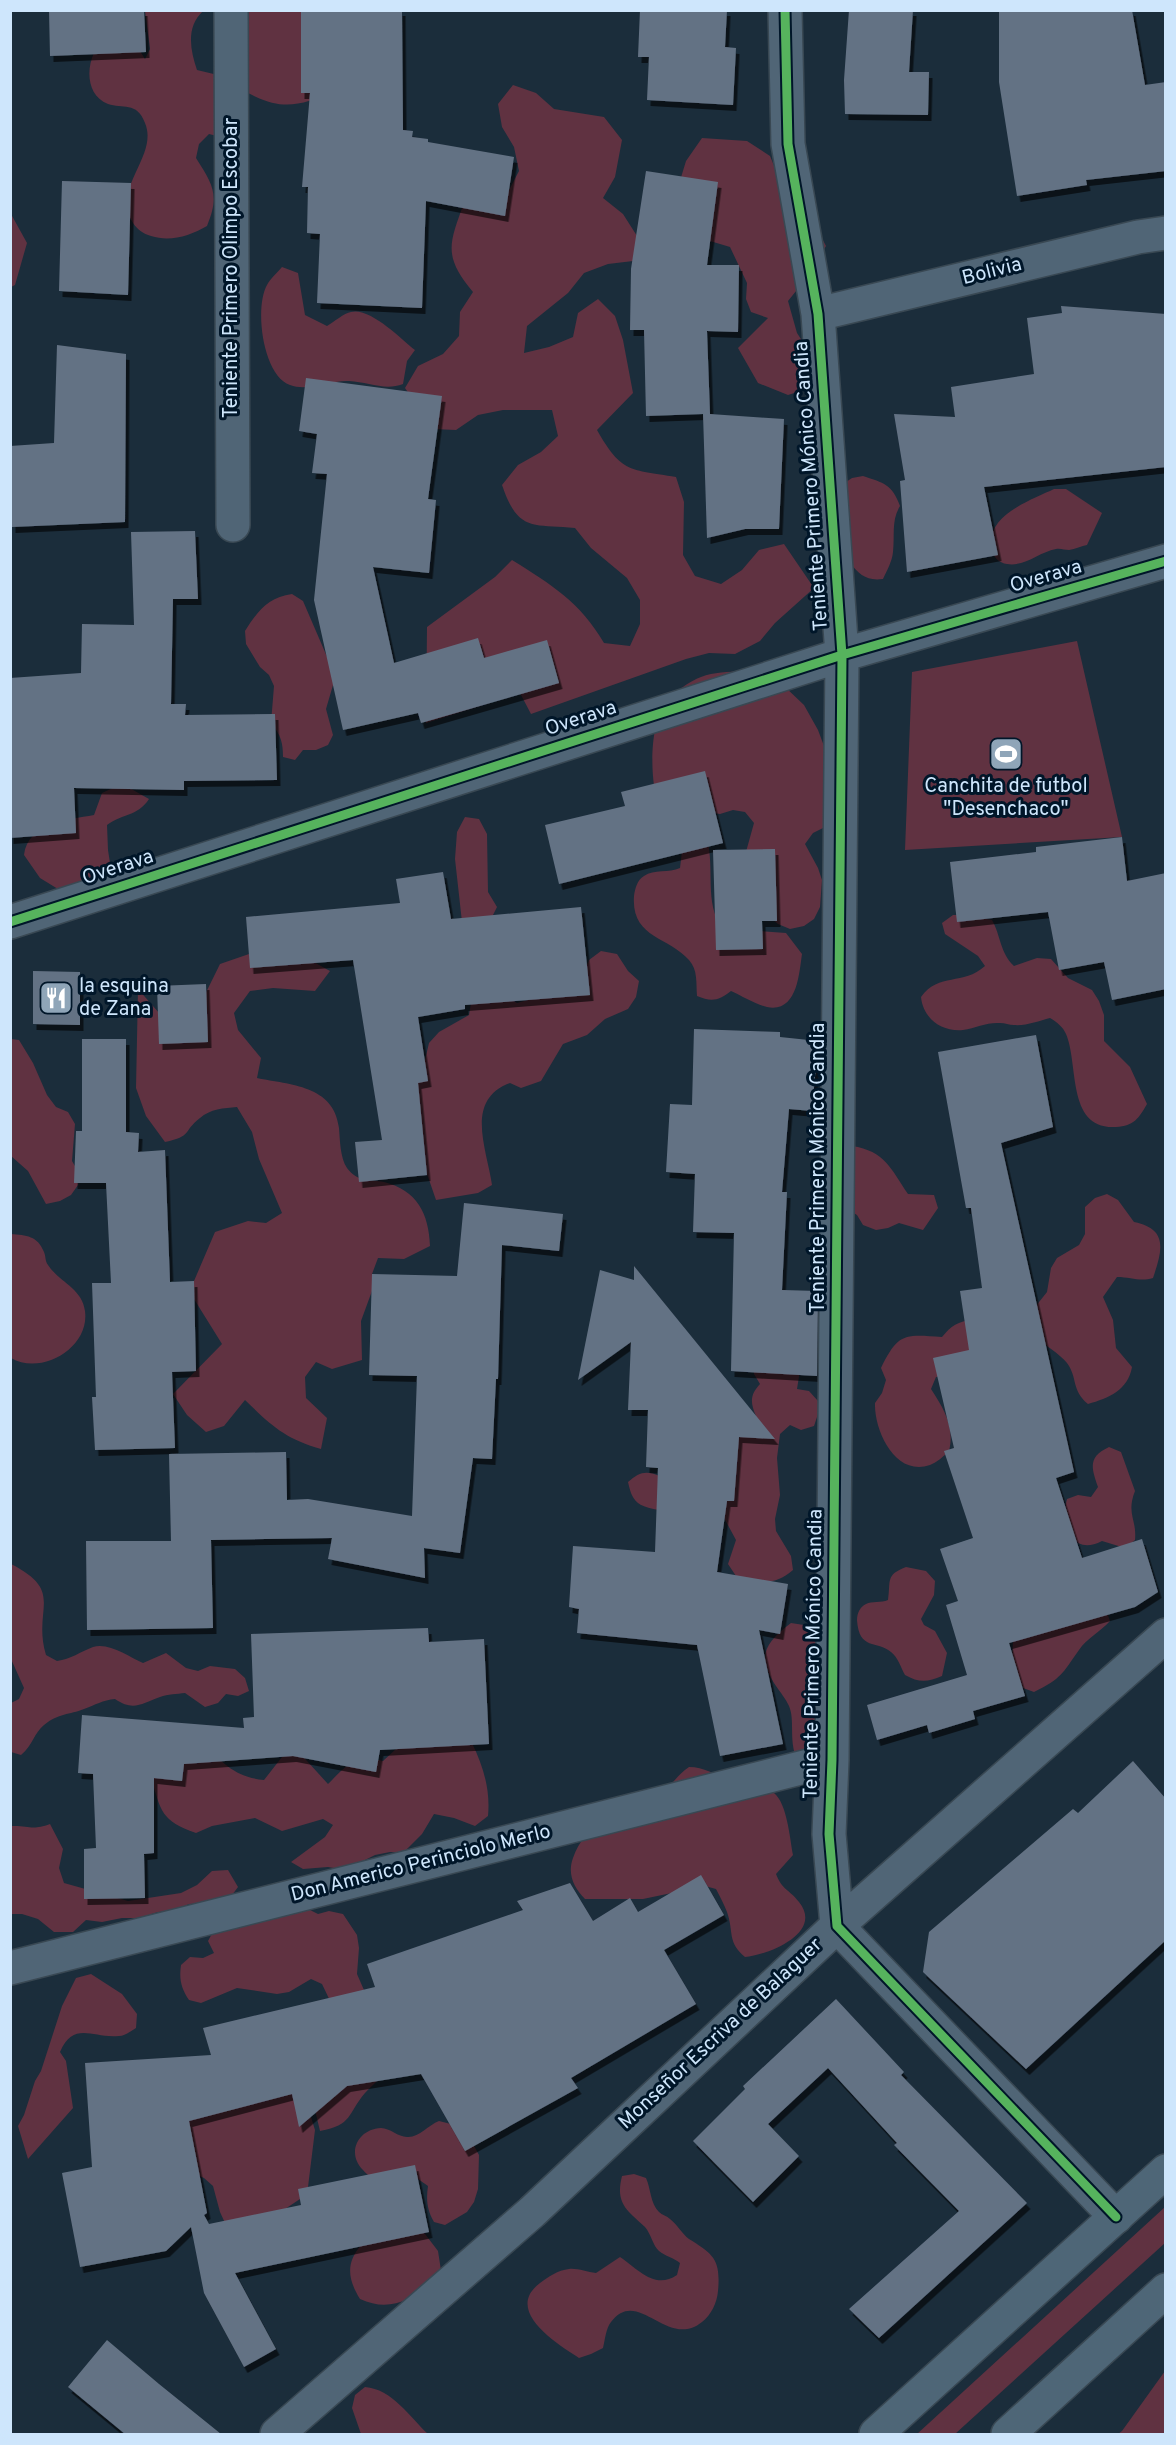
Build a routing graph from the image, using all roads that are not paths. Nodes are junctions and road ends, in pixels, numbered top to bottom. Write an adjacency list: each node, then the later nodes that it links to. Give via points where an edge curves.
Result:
1 (231, 10): 5 (street, Teniente Primero Olimpo Escobar)
2 (785, 10): 4 (street, Teniente Primero Mónico Candia, via 788,144)
3 (1166, 233): 4 (street, Bolivia)
4 (818, 314): 7 (street, Teniente Primero Mónico Candia)
5 (233, 525)
6 (1166, 561): 7 (street, Overava)
7 (842, 654): 8 (street, Overava); 10 (street, Teniente Primero Mónico Candia)
8 (10, 922)
9 (1166, 1635): 11 (street, Monseñor Escriva de Balaguer)
10 (832, 1760): 11 (street, Teniente Primero Mónico Candia, via 829,1834); 12 (street, Don Americo Perinciolo Merlo)
11 (837, 1926): 14 (street); 16 (street, Monseñor Escriva de Balaguer, via 532,2211)
12 (10, 1968)
13 (1166, 2172): 14 (highway)
14 (1116, 2217): 17 (highway)
15 (1166, 2290): 18 (highway)
16 (277, 2434)
17 (876, 2434)
18 (1008, 2434)

